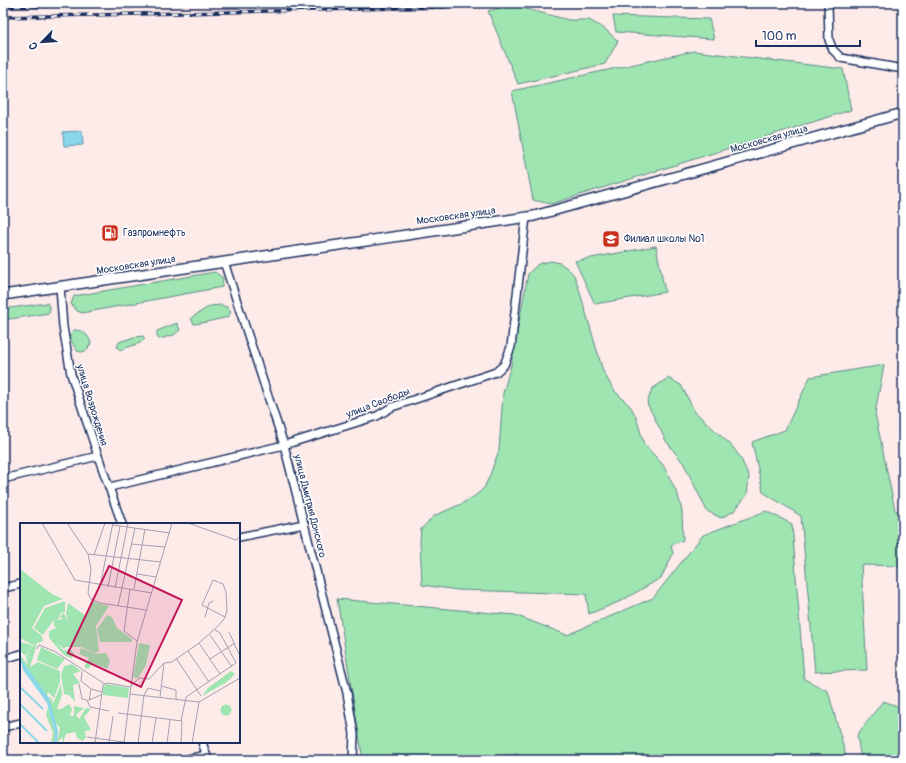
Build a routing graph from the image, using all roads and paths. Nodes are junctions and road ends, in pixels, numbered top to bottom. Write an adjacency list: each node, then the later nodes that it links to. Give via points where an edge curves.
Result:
1 (828, 3): 2 (street, via 829,40 833,50 841,58)
2 (903, 69)
3 (903, 113): 4 (main road, Московская улица)
4 (526, 217): 5 (main road, Московская улица); 8 (street, улица Свободы, via 511,347 504,365 496,372 392,407 377,416)
5 (224, 262): 6 (main road, Московская улица); 8 (street, улица Дмитрия Донского)
6 (60, 287): 7 (main road, Московская улица); 9 (street, улица Возрождения, via 63,327 71,374)
7 (3, 295)
8 (284, 445): 11 (street, улица Свободы); 13 (street, улица Дмитрия Донского)
9 (98, 456): 10 (street); 11 (street, улица Возрождения)
10 (3, 479)
11 (110, 487): 12 (street, улица Возрождения)
12 (122, 523)
13 (304, 524): 14 (street); 24 (street, улица Дмитрия Донского, via 346,693 354,734)
14 (240, 537)
15 (20, 584): 16 (street)
16 (3, 588)
17 (20, 654): 18 (street)
18 (3, 658)
19 (20, 723): 20 (street)
20 (3, 727)
21 (202, 743): 22 (street)
22 (207, 757): 23 (street)
23 (184, 760)
24 (353, 760)

